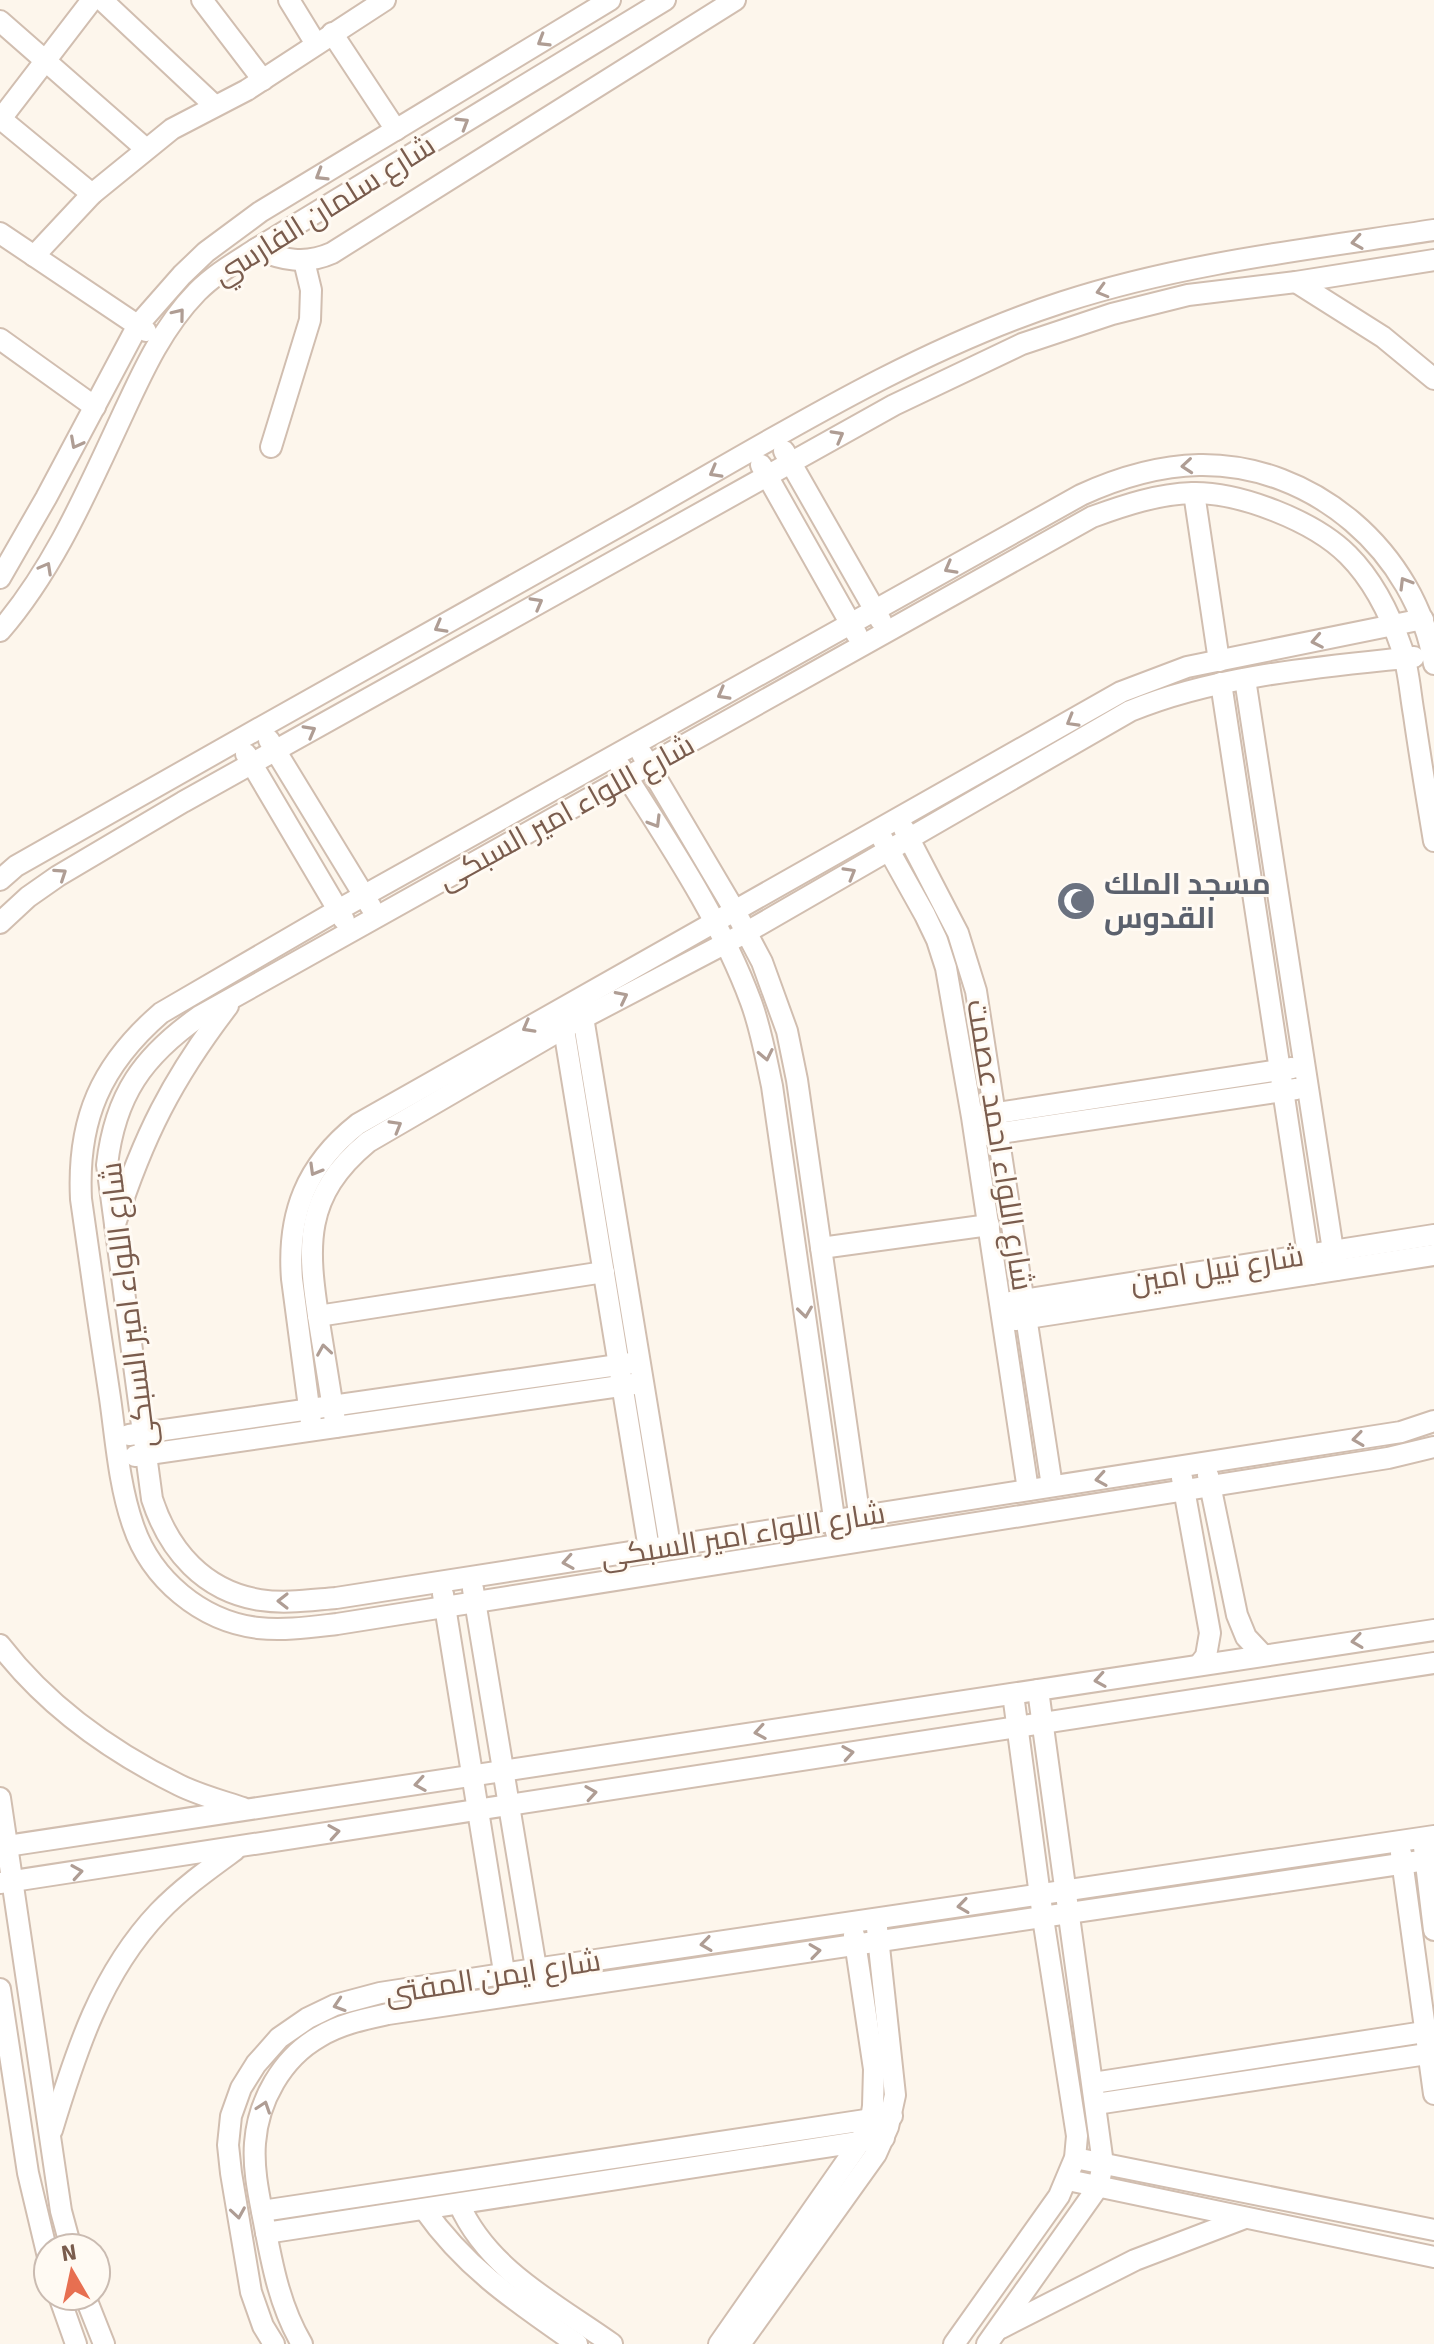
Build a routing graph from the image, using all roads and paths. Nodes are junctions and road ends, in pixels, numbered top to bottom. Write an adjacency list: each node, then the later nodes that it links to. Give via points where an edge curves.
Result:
1 (92, 0): 11 (street)
2 (102, 0): 13 (street)
3 (202, 0): 12 (street)
4 (289, 0): 10 (street)
5 (665, 0): 20 (street, شارع سلمان الفارسي, one-way to 5)
6 (735, 0): 23 (street, via 332,253)
7 (381, 1): 10 (street)
8 (604, 1): 15 (street, شارع سلمان الفارسي, one-way to 15)
9 (0, 21): 11 (street)
10 (324, 39): 12 (street); 15 (street)
11 (46, 60): 14 (street); 16 (street)
12 (263, 80): 13 (street)
13 (215, 106): 16 (street)
14 (0, 119): 17 (street)
15 (396, 130): 25 (street, شارع سلمان الفارسي, one-way to 25, via 232,231 182,275)
16 (146, 149): 17 (street)
17 (92, 194): 21 (street)
18 (1434, 230): 30 (street, one-way to 30, via 1185,270 1064,302 932,354)
19 (1, 237): 21 (street)
20 (256, 249): 23 (street); 27 (street, شارع سلمان الفارسي, one-way to 20, via 197,292)
21 (34, 256): 25 (street)
22 (1434, 260): 24 (street)
23 (304, 261): 31 (street, via 311,290 310,320)
24 (1296, 282): 28 (street, via 1383,337); 33 (street, one-way to 24, via 894,405 1022,344 1188,295)
25 (138, 325): 27 (street); 29 (street, شارع سلمان الفارسي)
26 (0, 339): 29 (street)
27 (160, 340): 41 (street, شارع سلمان الفارسي, one-way to 27, via 44,574)
28 (1434, 379)
29 (95, 407): 36 (street, شارع سلمان الفارسي, one-way to 36)
30 (776, 437): 32 (street); 33 (street)
31 (271, 447)
32 (753, 451): 34 (street); 49 (street, one-way to 49)
33 (790, 463): 34 (street); 37 (street)
34 (767, 476): 39 (street); 52 (street, one-way to 34)
35 (1194, 493): 40 (street, شارع اللواء امير السبكى, via 1275,511 1324,537 1362,571); 42 (street, شارع اللواء امير السبكى, via 1125,505 1092,517); 46 (street)
36 (0, 578)
37 (874, 610): 38 (street, شارع اللواء امير السبكى, one-way to 37, via 1396,568 1334,507 1268,476 1198,465 1110,482); 39 (street, شارع اللواء امير السبكى); 42 (street)
38 (1423, 619): 40 (street); 45 (street, شارع اللواء امير السبكى)
39 (850, 623): 43 (street); 51 (street, شارع اللواء امير السبكى, one-way to 51)
40 (1393, 626): 44 (street, شارع اللواء امير السبكى); 46 (street, one-way to 46)
41 (0, 631)
42 (887, 632): 43 (street, شارع اللواء امير السبكى)
43 (863, 646): 55 (street, شارع اللواء امير السبكى)
44 (1404, 658): 45 (street); 47 (street); 60 (street, شارع اللواء امير السبكى)
45 (1433, 659)
46 (1219, 661): 57 (street, one-way to 57, via 1121,692)
47 (1245, 679): 48 (street); 75 (street)
48 (1221, 683): 59 (street, via 1130,711); 76 (street)
49 (261, 728): 50 (street); 52 (street)
50 (238, 741): 54 (street); 62 (street, via 16,866)
51 (636, 744): 53 (street, شارع اللواء امير السبكى); 55 (street)
52 (275, 750): 54 (street); 63 (street)
53 (614, 756): 56 (street); 63 (street, شارع اللواء امير السبكى)
54 (251, 764): 64 (street); 68 (street, one-way to 54, via 92,854)
55 (649, 765): 56 (street, شارع اللواء امير السبكى); 65 (street)
56 (627, 777): 66 (street, شارع اللواء امير السبكى); 67 (street, one-way to 67)
57 (899, 819): 58 (street); 59 (street, شارع اللواء احمد عصمت)
58 (878, 831): 61 (street, شارع اللواء احمد عصمت); 65 (street)
59 (909, 839): 61 (street); 77 (street, شارع اللواء احمد عصمت, via 969,962)
60 (1434, 841)
61 (888, 850): 70 (street, one-way to 61); 78 (street, شارع اللواء احمد عصمت, via 925,915 946,968)
62 (0, 880)
63 (364, 896): 64 (street, شارع اللواء امير السبكى); 66 (street)
64 (338, 910): 69 (street); 100 (street, شارع اللواء امير السبكى, via 161,1013 118,1056 90,1109 79,1169 81,1199)
65 (735, 911): 67 (street); 70 (street)
66 (377, 918): 69 (street, شارع اللواء امير السبكى)
67 (716, 922): 71 (street); 73 (street)
68 (0, 923)
69 (351, 932): 72 (street, شارع اللواء امير السبكى)
70 (747, 932): 71 (street); 82 (street, via 787,1031)
71 (726, 943): 73 (street, one-way to 71); 111 (street, one-way to 111, via 752,1005 772,1086)
72 (232, 1000): 80 (street, via 160,1108 133,1167); 80 (street, شارع اللواء امير السبكى, via 200,1016 158,1050 121,1102 107,1165)
73 (581, 1008): 74 (street); 90 (street)
74 (563, 1018): 86 (street); 89 (street, one-way to 74, via 313,1230 329,1184 346,1160); 95 (street, one-way to 95, via 358,1124 321,1159 299,1205 290,1254)
75 (1306, 1076): 76 (street); 84 (street)
76 (1281, 1080): 77 (street); 85 (street)
77 (997, 1123): 78 (street); 87 (street, شارع اللواء احمد عصمت)
78 (974, 1127): 79 (street, شارع اللواء احمد عصمت)
79 (989, 1225): 82 (street); 88 (street, شارع اللواء احمد عصمت)
80 (114, 1228): 99 (street, شارع اللواء امير السبكى)
81 (1434, 1235): 84 (street, شارع نبيل امين)
82 (821, 1248): 110 (street)
83 (1434, 1255): 84 (street, شارع نبيل امين)
84 (1334, 1261): 85 (street, شارع نبيل امين)
85 (1309, 1265): 87 (street, شارع نبيل امين)
86 (604, 1272): 89 (street); 91 (street)
87 (1026, 1309): 88 (street, شارع نبيل امين); 107 (street, شارع اللواء احمد عصمت)
88 (1002, 1313): 108 (street, شارع اللواء احمد عصمت)
89 (318, 1316): 94 (street, one-way to 89)
90 (640, 1362): 91 (street); 92 (street)
91 (619, 1365): 93 (street); 94 (street)
92 (643, 1383): 93 (street); 113 (street)
93 (622, 1386): 97 (street); 115 (street)
94 (333, 1406): 95 (street); 97 (street)
95 (309, 1409): 98 (street); 99 (street)
96 (1434, 1421): 104 (street, شارع اللواء امير السبكى, one-way to 104, via 1401,1432)
97 (336, 1427): 98 (street)
98 (312, 1430): 102 (street)
99 (143, 1433): 100 (street); 102 (street, شارع اللواء امير السبكى)
100 (116, 1437): 103 (street, شارع اللواء امير السبكى)
101 (1434, 1447): 106 (street, شارع اللواء امير السبكى)
102 (146, 1454): 103 (street); 118 (street, شارع اللواء امير السبكى, one-way to 102, via 261,1600 223,1588 191,1567 160,1524)
103 (119, 1458): 121 (street, شارع اللواء امير السبكى, via 132,1524 160,1574 180,1594 230,1622 258,1628)
104 (1206, 1462): 105 (street, شارع اللواء امير السبكى); 106 (street)
105 (1179, 1467): 107 (street, شارع اللواء امير السبكى, one-way to 107); 109 (street)
106 (1211, 1485): 109 (street, شارع اللواء امير السبكى); 124 (street, via 1240,1627)
107 (1052, 1486): 108 (street, شارع اللواء امير السبكى)
108 (1028, 1490): 110 (street, شارع اللواء امير السبكى)
109 (1184, 1490): 112 (street, شارع اللواء امير السبكى); 126 (street, via 1210,1633)
110 (859, 1517): 111 (street, شارع اللواء امير السبكى); 112 (street)
111 (835, 1521): 113 (street, شارع اللواء امير السبكى); 114 (street)
112 (863, 1542): 114 (street, شارع اللواء امير السبكى)
113 (670, 1546): 115 (street, شارع اللواء امير السبكى)
114 (839, 1546): 119 (street, شارع اللواء امير السبكى)
115 (649, 1549): 116 (street, شارع اللواء امير السبكى, one-way to 116)
116 (471, 1577): 117 (street, شارع اللواء امير السبكى); 119 (street)
117 (441, 1582): 118 (street, شارع اللواء امير السبكى); 120 (street)
118 (336, 1598): 121 (street)
119 (475, 1602): 120 (street, شارع اللواء امير السبكى); 131 (street)
120 (445, 1607): 121 (street, شارع اللواء امير السبكى); 132 (street)
121 (337, 1624)
122 (1434, 1630): 124 (street, one-way to 124)
123 (0, 1645): 135 (street, via 65,1713 121,1754 182,1786)
124 (1263, 1655): 126 (street)
125 (1434, 1663): 129 (street)
126 (1199, 1665): 127 (street, one-way to 127)
127 (1038, 1690): 128 (street); 129 (street)
128 (1013, 1694): 130 (street); 131 (street, one-way to 131)
129 (1042, 1723): 130 (street); 144 (street)
130 (1017, 1727): 134 (street, one-way to 130); 145 (street)
131 (501, 1771): 132 (street); 134 (street)
132 (473, 1776): 135 (street, one-way to 135); 136 (street)
133 (0, 1798): 140 (street)
134 (507, 1806): 136 (street); 153 (street)
135 (247, 1810): 140 (street)
136 (478, 1810): 139 (street, one-way to 136); 154 (street)
137 (1428, 1837): 138 (street, شارع ايمن المفتى); 141 (street)
138 (1399, 1841): 142 (street); 144 (street, شارع ايمن المفتى)
139 (241, 1846): 143 (street, one-way to 139); 164 (street, via 159,1912 118,1965 95,2006)
140 (3, 1847): 143 (street)
141 (1430, 1860): 142 (street, شارع ايمن المفتى); 150 (street)
142 (1402, 1864): 146 (street, شارع ايمن المفتى); 158 (street)
143 (6, 1882): 164 (street)
144 (1064, 1892): 145 (street, شارع ايمن المفتى); 146 (street)
145 (1041, 1895): 147 (street); 148 (street, شارع ايمن المفتى, one-way to 148)
146 (1067, 1914): 147 (street, شارع ايمن المفتى); 160 (street)
147 (1043, 1918): 151 (street, شارع ايمن المفتى); 168 (street, via 1075,2114)
148 (876, 1919): 149 (street, شارع ايمن المفتى); 151 (street)
149 (852, 1923): 152 (street); 153 (street, شارع ايمن المفتى, one-way to 153)
150 (1434, 1930)
151 (879, 1942): 152 (street, شارع ايمن المفتى); 162 (street, via 895,2077)
152 (856, 1945): 156 (street, شارع ايمن المفتى, one-way to 152); 163 (street, via 874,2069)
153 (535, 1969): 154 (street, شارع ايمن المفتى); 156 (street)
154 (504, 1974): 157 (street); 186 (street, شارع ايمن المفتى, one-way to 186, via 335,2005 279,2038 241,2088 228,2145 251,2292)
155 (0, 1989): 177 (street)
156 (540, 1992): 157 (street, شارع ايمن المفتى)
157 (508, 1997): 174 (street, شارع ايمن المفتى, one-way to 157, via 255,2170 259,2119 268,2094 298,2052 352,2022)
158 (1424, 2032): 159 (street); 160 (street)
159 (1427, 2054): 160 (street); 161 (street)
160 (1094, 2094): 169 (street)
161 (1434, 2094)
162 (892, 2116): 163 (street); 165 (street)
163 (871, 2119): 166 (street); 167 (street)
164 (50, 2138): 178 (street)
165 (884, 2138): 166 (street); 191 (street)
166 (860, 2142): 167 (street); 190 (street)
167 (782, 2143): 172 (street); 174 (street)
168 (1075, 2158): 169 (street); 170 (street)
169 (1103, 2164): 171 (street); 176 (street)
170 (1068, 2180): 171 (street); 192 (street)
171 (1098, 2187): 175 (street); 183 (street)
172 (459, 2204): 173 (street); 189 (street, via 476,2236 506,2269)
173 (424, 2209): 179 (street); 188 (street, via 481,2275)
174 (262, 2211): 179 (street, شارع ايمن المفتى)
175 (1246, 2218): 180 (street); 183 (street, via 1135,2260)
176 (1434, 2230)
177 (42, 2232)
178 (67, 2232)
179 (266, 2233): 187 (street, شارع ايمن المفتى, via 282,2301)
180 (1433, 2254)
181 (65, 2312): 184 (street)
182 (91, 2312): 185 (street)
183 (992, 2337)
184 (76, 2344)
185 (104, 2344)
186 (274, 2344)
187 (302, 2344)
188 (577, 2344)
189 (612, 2344)
190 (719, 2344)
191 (740, 2344)
192 (954, 2344)

